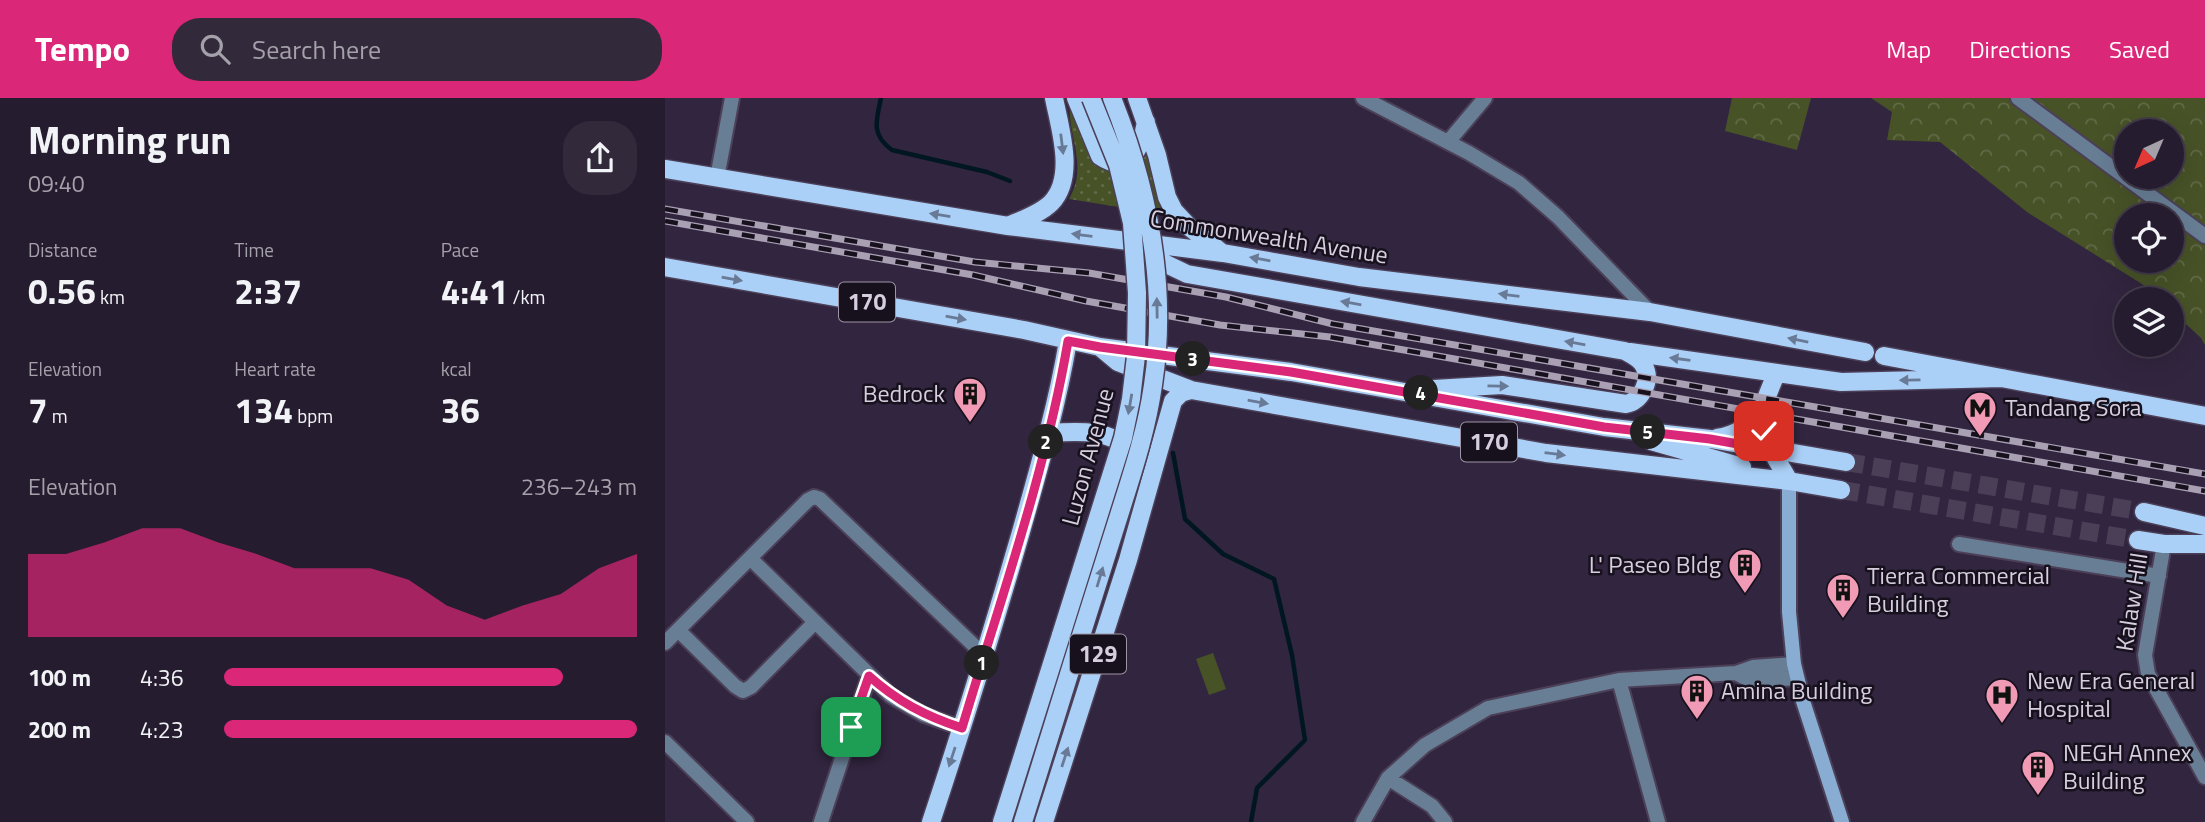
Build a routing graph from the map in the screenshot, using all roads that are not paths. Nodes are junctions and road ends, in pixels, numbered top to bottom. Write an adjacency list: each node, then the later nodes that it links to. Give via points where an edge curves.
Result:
1 (732, 98): 13 (street)
2 (1054, 98): 14 (main road, one-way to 14, via 1063,150 1062,185 1046,207)
3 (1076, 98): 10 (main road, via 1100,156 1109,162 1124,161 1135,153)
4 (1091, 98): 61 (main road, Luzon Avenue / 129, one-way to 61, bridge, via 1118,165 1132,223 1137,293 1131,399 1123,438)
5 (1112, 98): 62 (main road, Luzon Avenue / 129, one-way to 5, bridge, via 1140,448 1153,386 1157,294 1150,220 1135,159)
6 (1137, 98): 10 (main road)
7 (1363, 98): 11 (street)
8 (1485, 98): 11 (street)
9 (2018, 98): 15 (street)
10 (1146, 122): 17 (main road, via 1174,211)
11 (1448, 142): 19 (street, via 1519,183)
12 (665, 169): 13 (main road, Commonwealth Avenue)
13 (717, 178): 14 (main road, Commonwealth Avenue, one-way to 13)
14 (1008, 226): 16 (main road, Commonwealth Avenue, one-way to 14)
15 (2205, 236)
16 (1112, 238): 17 (main road, Commonwealth Avenue); 22 (main road, one-way to 16, via 1187,274)
17 (1223, 253): 19 (main road, Commonwealth Avenue, one-way to 17, via 1359,277)
18 (665, 267): 20 (main road, 170, one-way to 20)
19 (1650, 312): 23 (main road, Commonwealth Avenue, one-way to 19)
20 (1068, 341): 21 (main road, 170); 32 (main road, Luzon Avenue)
21 (1100, 347): 27 (main road, 170, via 1118,362); 28 (main road, 170)
22 (1625, 351): 25 (main road, one-way to 22); 28 (main road, one-way to 22, via 1502,385 1629,404 1641,394 1646,373 1640,361)
23 (1865, 352)
24 (1884, 356): 26 (main road)
25 (1776, 374): 26 (main road, one-way to 25, via 1841,382); 29 (main road)
26 (2002, 378): 30 (main road)
27 (1191, 390): 36 (main road, 170, one-way to 36, via 1546,453); 37 (main road, 129, via 1173,401)
28 (1406, 390): 31 (main road, 170)
29 (1763, 409): 33 (main road, via 1732,434); 34 (main road, via 1764,431)
30 (2205, 416)
31 (1604, 427): 33 (main road, 170); 36 (main road, 170)
32 (1048, 433): 37 (main road, via 1087,431 1122,441 1143,464); 50 (main road, Luzon Avenue)
33 (1710, 439): 34 (main road, 170)
34 (1777, 450): 35 (main road, 170); 36 (main road)
35 (1846, 462)
36 (1789, 481): 38 (main road, 170); 51 (main road, via 1789,612)
37 (1150, 485): 63 (main road, 129, one-way to 37)
38 (1841, 490)
39 (2144, 512): 40 (main road)
40 (2205, 526)
41 (2138, 540): 43 (main road)
42 (1959, 544): 46 (street)
43 (2164, 544): 44 (main road); 46 (street, Kalaw Hill)
44 (2205, 544)
45 (750, 558): 47 (street); 48 (street); 50 (street, via 808,500 820,499)
46 (2159, 576): 56 (street, Kalaw Hill, via 2145,665)
47 (815, 622): 48 (street, via 743,691); 52 (street)
48 (678, 630): 49 (street)
49 (665, 643)
50 (984, 655): 54 (main road, Luzon Avenue)
51 (1795, 671): 53 (street, via 1753,667 1736,673); 67 (main road)
52 (869, 676): 54 (street, via 904,704); 59 (street)
53 (1619, 680): 57 (street, via 1488,708 1425,745); 66 (street)
54 (962, 728): 60 (main road, Luzon Avenue, one-way to 60)
55 (665, 742): 58 (street)
56 (2205, 777)
57 (1388, 778): 64 (street); 65 (street, via 1432,806)
58 (747, 822)
59 (821, 822)
60 (931, 822)
61 (1002, 822)
62 (1023, 822)
63 (1044, 822)
64 (1363, 822)
65 (1445, 822)
66 (1658, 822)
67 (1842, 822)

